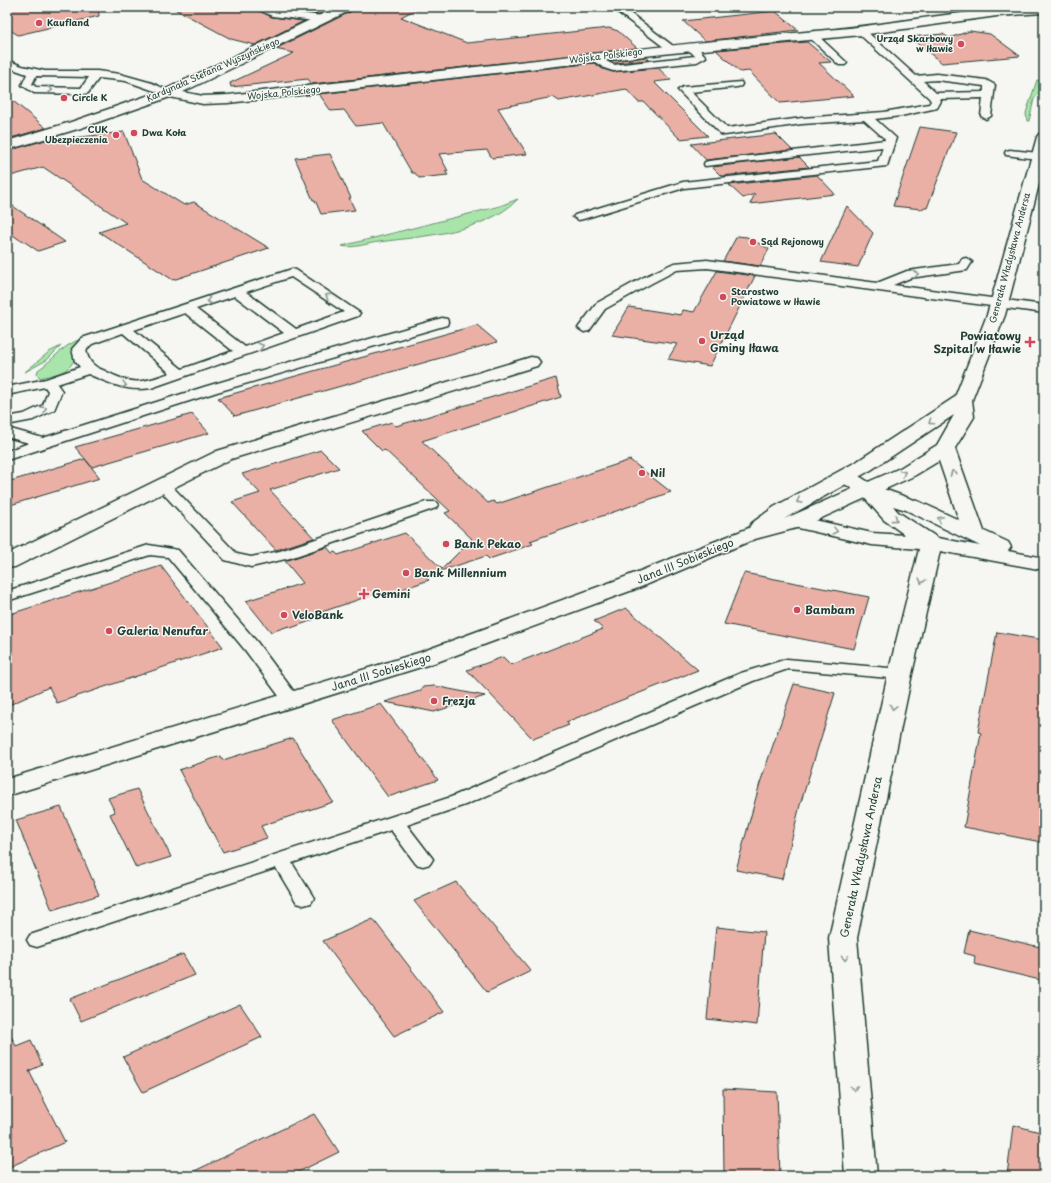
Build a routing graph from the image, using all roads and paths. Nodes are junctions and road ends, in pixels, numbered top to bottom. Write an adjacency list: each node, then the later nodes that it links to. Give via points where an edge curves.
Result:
1 (258, 7): 6 (lane, via 272,13)
2 (347, 7): 6 (street, Kardynała Stefana Wyszyńskiego)
3 (616, 7): 10 (lane)
4 (1004, 9): 5 (street, Wojska Polskiego); 7 (street, Wojska Polskiego)
5 (1044, 9)
6 (323, 19): 18 (street, Kardynała Stefana Wyszyńskiego)
7 (860, 31): 8 (street, Wojska Polskiego); 16 (lane)
8 (812, 36): 9 (street, Wojska Polskiego); 13 (lane)
9 (691, 47): 10 (street, Wojska Polskiego); 11 (lane, via 701,57 613,68)
10 (672, 49): 11 (street, Wojska Polskiego)
11 (594, 58): 18 (street, Wojska Polskiego, via 228,99 203,100)
12 (7, 63): 14 (lane, via 16,69)
13 (842, 63)
14 (33, 72): 15 (lane); 15 (lane, one-way to 15, via 27,85 34,90 84,91)
15 (97, 74): 18 (lane, via 124,78)
16 (914, 79): 19 (lane, via 937,77 986,83 990,85); 20 (lane)
17 (737, 84): 22 (lane, via 683,90 725,132 802,121)
18 (169, 93): 25 (street, Kardynała Stefana Wyszyńskiego)
19 (989, 95): 20 (lane); 21 (lane)
20 (933, 96): 22 (lane, via 936,101 933,106)
21 (986, 116)
22 (867, 117): 24 (lane, via 891,138)
23 (1044, 137): 27 (street, Generała Władysława Andersa)
24 (889, 143): 28 (lane); 29 (lane, via 883,164 683,185)
25 (7, 146)
26 (1010, 153): 27 (lane)
27 (1041, 156): 33 (street, Generała Władysława Andersa)
28 (709, 164)
29 (580, 217)
30 (966, 262): 31 (lane, one-way to 30, via 907,276 963,267)
31 (879, 286): 33 (lane); 38 (lane, via 707,264 674,267 601,306)
32 (237, 292): 34 (lane, one-way to 34); 39 (lane); 39 (lane, one-way to 32, via 354,312 292,273)
33 (998, 304): 35 (lane); 46 (street, Generała Władysława Andersa)
34 (187, 308): 37 (lane); 40 (lane)
35 (1044, 309)
36 (442, 322): 49 (lane, via 212,389)
37 (124, 328): 42 (lane, via 87,341 79,349 82,361); 43 (lane)
38 (584, 328)
39 (294, 334): 40 (lane, one-way to 39)
40 (243, 352): 43 (lane)
41 (531, 362): 53 (street, via 224,455)
42 (89, 369): 43 (lane, one-way to 43, via 129,387 151,384); 44 (lane)
43 (180, 374)
44 (49, 382): 45 (lane); 47 (lane, one-way to 44, via 28,417 49,407 55,391)
45 (7, 391)
46 (963, 400): 50 (street, Generała Władysława Andersa, via 964,417); 52 (street, one-way to 52)
47 (7, 421)
48 (7, 432): 49 (lane)
49 (43, 443): 51 (lane)
50 (945, 449): 54 (street, Generała Władysława Andersa, one-way to 50); 58 (street, one-way to 50)
51 (7, 456)
52 (847, 477): 54 (street); 57 (street, Jana III Sobieskiego, one-way to 57, via 778,512)
53 (163, 485): 55 (lane, via 231,557 252,562 284,556); 60 (street)
54 (868, 490): 56 (street, Jana III Sobieskiego); 58 (street, one-way to 54, via 913,506); 59 (street, one-way to 59, via 891,516)
55 (431, 505)
56 (797, 522): 57 (street, Jana III Sobieskiego); 59 (street, one-way to 59, via 872,540)
57 (748, 535): 64 (street, Jana III Sobieskiego, via 633,582 429,657)
58 (975, 536): 61 (street)
59 (932, 543): 61 (street); 63 (street, Generała Władysława Andersa, one-way to 63)
60 (7, 562)
61 (1039, 563)
62 (7, 596): 64 (lane, via 149,550 173,553 251,646)
63 (900, 674): 66 (lane, via 787,664 747,677 458,801); 71 (street, Generała Władysława Andersa, one-way to 71, via 843,938)
64 (291, 700): 65 (street, Jana III Sobieskiego)
65 (7, 788)
66 (395, 822): 67 (lane); 68 (lane)
67 (423, 859)
68 (282, 860): 69 (lane); 70 (lane)
69 (304, 898)
70 (37, 940)
71 (861, 1176)

